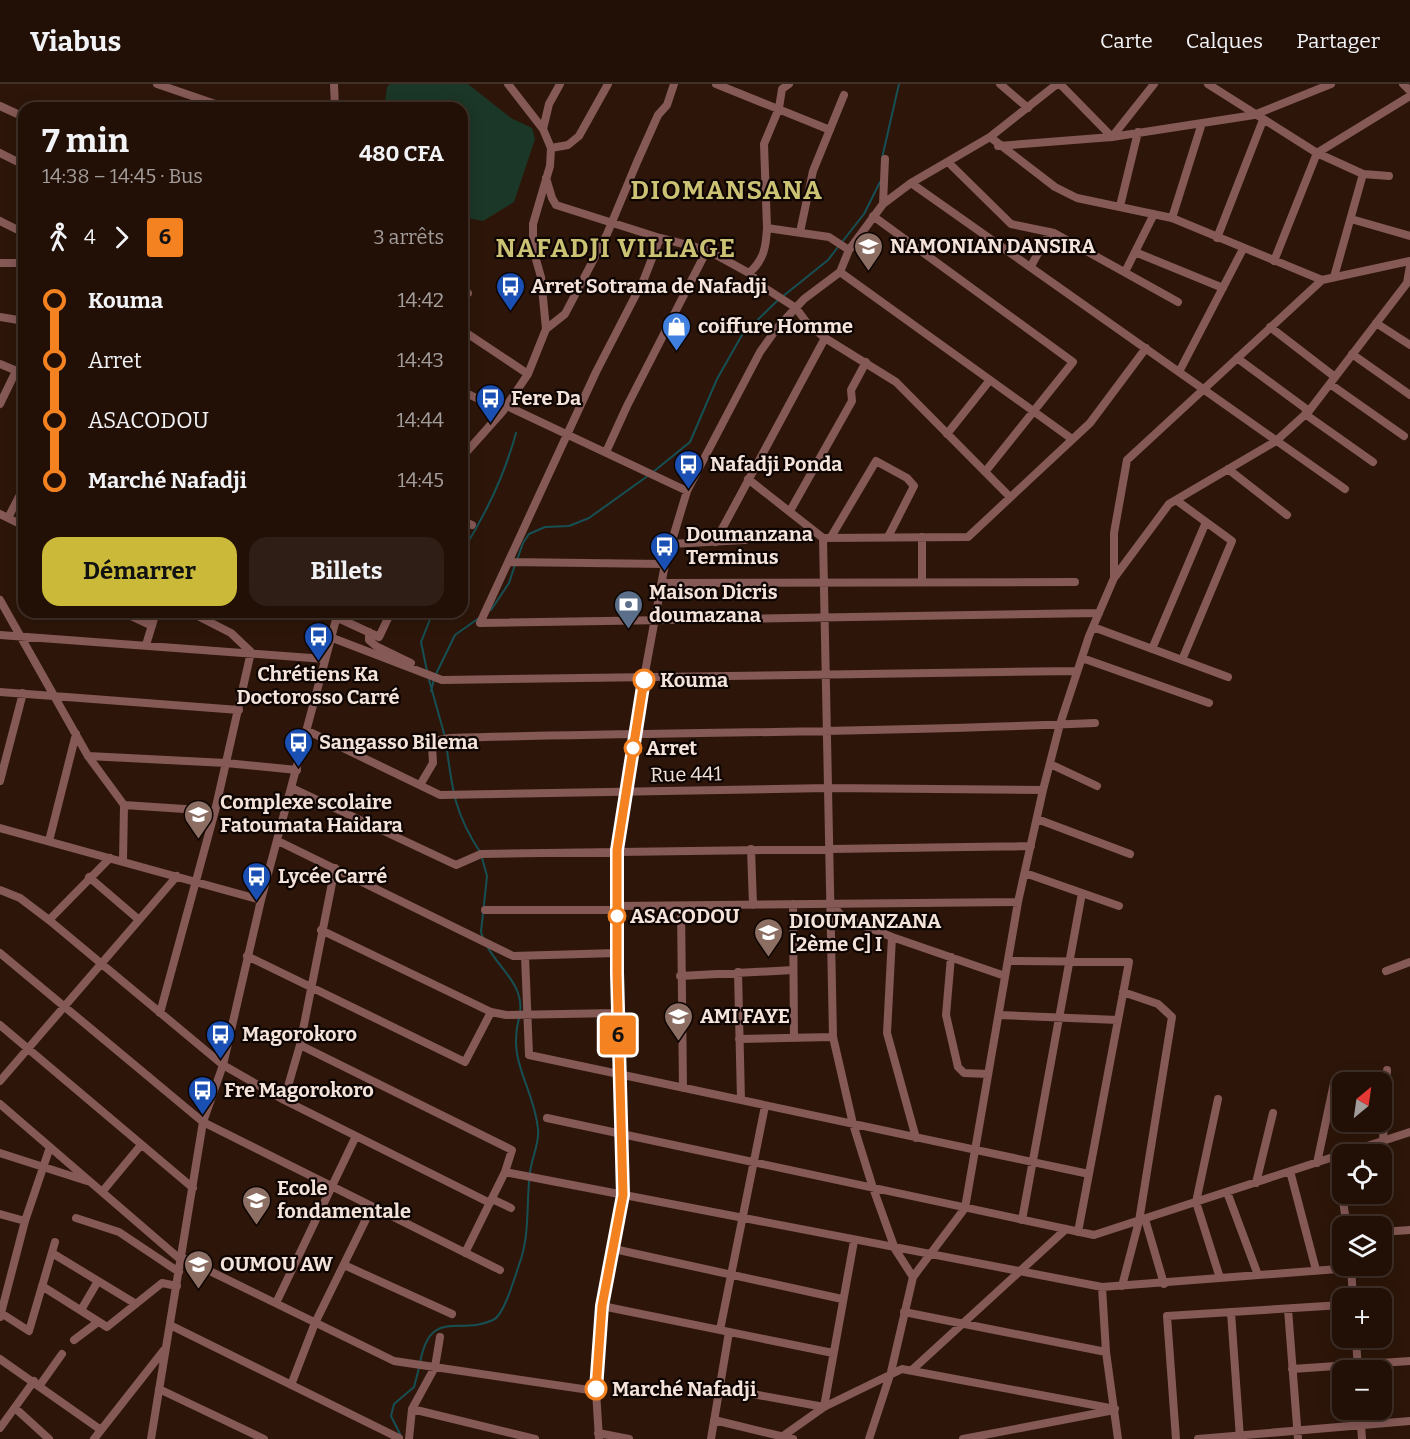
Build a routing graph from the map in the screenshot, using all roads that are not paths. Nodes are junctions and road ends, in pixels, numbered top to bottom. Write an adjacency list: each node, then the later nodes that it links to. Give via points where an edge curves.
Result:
1 (157, 84): 18 (street)
2 (334, 84): 19 (street)
3 (509, 84): 27 (street)
4 (560, 84): 27 (street, via 549,104)
5 (608, 84): 33 (street, via 579,136 568,146)
6 (674, 84): 50 (street)
7 (716, 84): 21 (street)
8 (789, 84): 21 (street, via 782,89)
9 (1000, 84): 22 (street)
10 (1058, 84): 22 (street); 30 (street)
11 (1154, 84): 30 (street)
12 (1208, 84): 24 (street)
13 (1332, 84): 24 (street)
14 (1403, 84): 15 (street)
15 (1410, 91)
16 (844, 95): 28 (street)
17 (1410, 96): 35 (street)
18 (210, 102)
19 (335, 102)
20 (0, 106): 23 (street)
21 (779, 108): 28 (street); 51 (street, via 764,144)
22 (1028, 108): 31 (street)
23 (18, 114)
24 (1254, 115): 25 (street); 26 (street)
25 (1263, 120): 35 (street); 57 (street)
26 (1202, 123): 29 (street); 47 (street)
27 (543, 129): 33 (street)
28 (830, 130): 53 (street, via 813,171)
29 (1138, 132): 30 (street); 44 (street)
30 (1112, 136): 32 (street)
31 (990, 137): 32 (street); 38 (street)
32 (998, 146): 44 (street, via 1077,198)
33 (551, 148): 41 (street)
34 (0, 153): 37 (street)
35 (1317, 153): 39 (street); 62 (street)
36 (885, 159): 43 (street)
37 (18, 162)
38 (948, 162): 42 (street); 54 (street, via 1011,224)
39 (1364, 174): 40 (street); 48 (street)
40 (1389, 176)
41 (546, 178): 50 (street, via 556,205); 80 (street, via 533,224 533,249 541,277)
42 (911, 183): 43 (street); 66 (street)
43 (882, 204): 46 (street)
44 (1120, 206): 45 (street)
45 (1154, 214): 47 (street); 61 (street)
46 (873, 216): 60 (street); 100 (street, via 1073,362)
47 (1173, 218): 57 (street)
48 (1351, 219): 55 (street); 70 (street)
49 (0, 221): 52 (street)
50 (611, 222): 56 (street); 80 (street, via 565,314)
51 (767, 228): 53 (street); 69 (street, via 759,265)
52 (18, 230)
53 (800, 232): 60 (street, via 829,237)
54 (1050, 232): 66 (street); 68 (street)
55 (1410, 236)
56 (660, 238): 59 (street); 102 (street, via 644,279)
57 (1218, 238): 58 (street)
58 (1243, 249): 62 (street); 72 (street)
59 (707, 250): 69 (street); 108 (street)
60 (849, 250): 67 (street)
61 (1135, 252): 68 (street); 72 (street)
62 (1274, 261): 71 (street)
63 (0, 263): 64 (street)
64 (18, 263)
65 (1410, 264): 70 (street); 73 (street)
66 (1031, 266): 84 (street)
67 (840, 272): 75 (street); 93 (street)
68 (1125, 272): 74 (street)
69 (749, 273): 75 (street)
70 (1334, 277): 71 (street)
71 (1322, 280): 79 (street)
72 (1222, 288): 90 (street)
73 (1407, 288): 78 (street)
74 (1178, 302)
75 (796, 308): 82 (street); 114 (street, via 760,352)
76 (0, 317): 77 (street)
77 (18, 320)
78 (1376, 323): 83 (street); 85 (street)
79 (1270, 327): 86 (street); 94 (street)
80 (546, 329): 91 (street)
81 (468, 334): 91 (street)
82 (825, 338): 87 (street); 112 (street)
83 (1410, 345)
84 (1146, 348): 90 (street); 105 (street, via 1090,423)
85 (1352, 354): 94 (street); 97 (street)
86 (1237, 358): 95 (street); 101 (street)
87 (866, 362): 103 (street, via 896,382); 118 (street, via 851,390 852,400)
88 (0, 364): 89 (street)
89 (18, 372)
90 (1179, 372): 95 (street)
91 (528, 374): 99 (street)
92 (18, 376): 98 (street)
93 (990, 380): 100 (street); 103 (street)
94 (1332, 380): 101 (street); 104 (street)
95 (1203, 390): 106 (street); 133 (street, via 1126,459 1114,533)
96 (468, 394): 99 (street)
97 (1410, 395)
98 (0, 404)
99 (505, 409): 102 (street); 107 (street)
100 (1033, 411): 105 (street); 111 (street)
101 (1307, 413): 106 (street); 109 (street)
102 (567, 434): 108 (street); 131 (street)
103 (947, 434): 111 (street)
104 (1404, 436)
105 (1072, 439): 116 (street)
106 (1276, 441): 110 (street); 113 (street)
107 (468, 450)
108 (606, 452): 114 (street)
109 (1373, 462)
110 (1228, 469): 117 (street); 119 (street)
111 (985, 472): 116 (street)
112 (748, 479): 118 (street); 129 (street)
113 (1345, 489)
114 (687, 491): 130 (street)
115 (18, 496): 120 (street)
116 (1010, 497): 126 (street, via 968,537)
117 (1176, 500): 121 (street); 133 (street)
118 (790, 512): 127 (street)
119 (1287, 515)
120 (4, 516): 122 (street)
121 (1206, 522): 155 (street); 159 (street, via 1232,541)
122 (18, 523)
123 (468, 523): 124 (street)
124 (472, 525)
125 (888, 537): 126 (street); 127 (street); 127 (street, via 914,486 907,478 876,462)
126 (922, 537): 134 (street)
127 (827, 538): 137 (street)
128 (746, 540): 129 (street)
129 (715, 542): 130 (street)
130 (670, 544): 132 (street)
131 (509, 562): 132 (street); 147 (street, via 480,623)
132 (665, 564): 136 (street)
133 (1114, 578): 139 (street)
134 (922, 582): 135 (street); 137 (street)
135 (1075, 582)
136 (662, 583): 137 (street); 147 (street)
137 (824, 583): 146 (street)
138 (0, 600): 152 (street)
139 (1099, 614): 146 (street); 149 (street)
140 (135, 618): 148 (street)
141 (154, 618): 148 (street)
142 (202, 618): 156 (street, via 231,633)
143 (336, 618): 153 (street)
144 (344, 618): 150 (street)
145 (388, 618): 150 (street, via 379,637)
146 (825, 618): 147 (street); 162 (street)
147 (655, 621): 164 (street)
148 (152, 626): 154 (street)
149 (1093, 627): 155 (street); 157 (street)
150 (369, 632): 160 (street, via 369,640 376,646)
151 (0, 634): 152 (street)
152 (20, 636): 154 (street); 167 (street)
153 (330, 638): 158 (street); 164 (street, via 442,680)
154 (146, 645): 156 (street)
155 (1152, 649): 159 (street)
156 (251, 652): 158 (street); 169 (street)
157 (1082, 658): 161 (street); 168 (street)
158 (324, 659): 172 (street)
159 (1182, 660): 163 (street)
160 (411, 663)
161 (1077, 671): 162 (street); 171 (street)
162 (826, 676): 164 (street); 174 (street)
163 (1228, 677)
164 (644, 678): 173 (street)
165 (0, 692): 166 (street)
166 (23, 693): 167 (street); 180 (street)
167 (54, 695): 169 (street); 175 (street)
168 (1209, 703)
169 (239, 710): 177 (street)
170 (1095, 723): 171 (street)
171 (1060, 724): 174 (street); 178 (street)
172 (308, 731): 179 (street); 181 (street, Rue 441)
173 (636, 733): 174 (street); 181 (street, via 434,741 433,763); 186 (street)
174 (827, 733): 184 (street)
175 (76, 734): 176 (street); 191 (street)
176 (88, 756): 177 (street); 187 (street)
177 (226, 763): 179 (street); 188 (street)
178 (1050, 764): 182 (street); 185 (street)
179 (297, 770): 183 (street)
180 (0, 781)
181 (420, 785): 186 (street, Rue 441, via 440,795)
182 (1097, 786)
183 (292, 788): 192 (street); 196 (street, via 456,865 481,854)
184 (828, 788): 185 (street, Rue 441); 186 (street, Rue 441); 194 (street)
185 (1043, 790): 189 (street)
186 (625, 792): 196 (street)
187 (124, 805): 188 (street); 199 (street)
188 (215, 811): 204 (street)
189 (1037, 819): 193 (street); 197 (street)
190 (0, 828): 191 (street)
191 (49, 841): 198 (street)
192 (278, 841): 200 (street); 207 (street)
193 (1031, 846): 194 (street); 201 (street)
194 (829, 848): 195 (street); 209 (street)
195 (751, 849): 196 (street); 211 (street)
196 (617, 850): 214 (street)
197 (1130, 854)
198 (110, 858): 199 (street); 203 (street)
199 (123, 861): 202 (street)
200 (335, 868): 218 (street); 223 (street, via 513,956)
201 (1025, 873): 206 (street); 208 (street)
202 (177, 876): 204 (street); 217 (street)
203 (89, 877): 216 (street); 217 (street)
204 (197, 881): 207 (street); 238 (street)
205 (0, 890): 216 (street, via 20,898)
206 (1082, 893): 213 (street); 226 (street)
207 (261, 900): 222 (street)
208 (1018, 902): 209 (street); 225 (street)
209 (830, 903): 210 (street); 219 (street, via 843,917); 245 (street)
210 (793, 904): 211 (street); 229 (street)
211 (753, 905): 212 (street)
212 (681, 906): 214 (street); 232 (street)
213 (1119, 906)
214 (617, 908): 215 (street); 221 (street)
215 (485, 910)
216 (49, 920): 228 (street)
217 (138, 920): 228 (street)
218 (321, 930): 234 (street); 237 (street)
219 (892, 937): 224 (street); 269 (street, via 887,1033)
220 (0, 953): 236 (street)
221 (616, 953): 223 (street); 239 (street)
222 (247, 956): 234 (street); 250 (street)
223 (525, 956): 240 (street)
224 (951, 957): 233 (street); 252 (street, via 946,1015 958,1067 964,1073)
225 (1008, 961): 226 (street); 233 (street)
226 (1069, 962): 235 (street, via 1128,962); 242 (street)
227 (1410, 962): 230 (street)
228 (100, 963): 236 (street); 238 (street)
229 (793, 970): 231 (street); 246 (street)
230 (1386, 971)
231 (738, 972): 232 (street); 247 (street)
232 (680, 976): 255 (street)
233 (1005, 976): 241 (street)
234 (312, 987): 237 (street, via 465,1062); 248 (street)
235 (1123, 992): 243 (street); 301 (street, via 1158,1004 1172,1017)
236 (64, 1006): 249 (street); 264 (street)
237 (491, 1012): 240 (street)
238 (160, 1013): 250 (street)
239 (617, 1014): 240 (street); 253 (street)
240 (526, 1015): 253 (street, via 529,1056)
241 (999, 1015): 242 (street); 252 (street)
242 (1059, 1018): 243 (street); 278 (street)
243 (1118, 1020): 283 (street)
244 (0, 1025): 249 (street)
245 (833, 1037): 246 (street); 265 (street)
246 (794, 1038): 247 (street)
247 (739, 1039): 259 (street)
248 (300, 1045): 258 (street); 282 (street, via 512,1150)
249 (28, 1049): 254 (street); 272 (street)
250 (224, 1065): 258 (street); 264 (street)
251 (1388, 1070): 270 (street)
252 (988, 1074): 274 (street)
253 (619, 1075): 255 (street); 267 (street)
254 (0, 1081)
255 (683, 1088): 259 (street)
256 (1332, 1092): 279 (street)
257 (1218, 1099): 293 (street)
258 (284, 1100): 268 (street)
259 (741, 1100): 261 (street)
260 (0, 1104): 273 (street)
261 (765, 1106): 265 (street); 277 (street)
262 (1273, 1113): 285 (street)
263 (547, 1118): 267 (street)
264 (203, 1122): 286 (street); 287 (street)
265 (853, 1124): 269 (street); 288 (street)
266 (1410, 1132): 270 (street)
267 (620, 1134): 277 (street); 291 (street)
268 (356, 1136): 286 (street); 292 (street)
269 (916, 1138): 274 (street)
270 (1383, 1141): 271 (street)
271 (1374, 1144)
272 (141, 1145): 287 (street); 289 (street)
273 (50, 1147): 280 (street); 284 (street)
274 (975, 1150): 278 (street); 296 (street)
275 (0, 1153): 280 (street)
276 (1332, 1157): 279 (street)
277 (754, 1162): 288 (street); 299 (street)
278 (1033, 1162): 283 (street); 300 (street)
279 (1317, 1163): 281 (street)
280 (41, 1167): 284 (street); 302 (street)
281 (1290, 1171): 285 (street); 318 (street)
282 (505, 1172): 291 (street); 292 (street)
283 (1089, 1174): 306 (street)
284 (91, 1182): 289 (street)
285 (1256, 1183): 290 (street)
286 (332, 1186): 294 (street); 332 (street)
287 (193, 1188): 314 (street)
288 (873, 1188): 296 (street); 310 (street)
289 (102, 1192): 314 (street)
290 (1227, 1192): 293 (street); 322 (street)
291 (623, 1195): 299 (street); 309 (street)
292 (491, 1201): 295 (street); 312 (street)
293 (1196, 1202): 301 (street); 324 (street)
294 (372, 1207): 312 (street); 315 (street)
295 (511, 1208)
296 (965, 1208): 300 (street); 313 (street)
297 (0, 1214): 302 (street)
298 (76, 1218): 319 (street, via 118,1232)
299 (742, 1219): 307 (street); 321 (street)
300 (1022, 1220): 303 (street)
301 (1142, 1220): 306 (street, via 1094,1235); 326 (street); 329 (street)
302 (25, 1221): 341 (street)
303 (1066, 1229): 306 (street); 320 (street)
304 (1410, 1230): 305 (street)
305 (1392, 1231)
306 (1078, 1232)
307 (854, 1241): 310 (street); 331 (street)
308 (55, 1242): 311 (street)
309 (614, 1249): 321 (street); 334 (street)
310 (895, 1249): 313 (street); 323 (street)
311 (52, 1253): 325 (street); 327 (street)
312 (465, 1253): 317 (street)
313 (929, 1255): 320 (street); 323 (street)
314 (181, 1259): 319 (street); 332 (street)
315 (344, 1264): 340 (street); 343 (street)
316 (1332, 1269): 318 (street)
317 (500, 1270)
318 (1316, 1270): 322 (street)
319 (179, 1272): 328 (street)
320 (1019, 1273): 330 (street); 344 (street)
321 (731, 1275): 331 (street); 346 (street)
322 (1258, 1275): 324 (street)
323 (913, 1277): 338 (street)
324 (1220, 1278): 326 (street)
325 (98, 1281): 333 (street); 337 (street)
326 (1164, 1284): 329 (street)
327 (42, 1286): 337 (street); 341 (street, via 29,1331)
328 (177, 1286): 333 (street, via 162,1283); 345 (street)
329 (1122, 1286): 330 (street)
330 (1102, 1287): 350 (street)
331 (842, 1299): 351 (street)
332 (276, 1303): 343 (street)
333 (136, 1304): 342 (street, via 107,1328)
334 (602, 1306): 346 (street); 365 (street)
335 (1332, 1306): 336 (street)
336 (1288, 1309): 339 (street); 359 (street)
337 (81, 1310): 342 (street)
338 (904, 1312): 344 (street); 360 (street)
339 (1231, 1312): 380 (street); 394 (street, via 1167,1316)
340 (452, 1314)
341 (0, 1315)
342 (98, 1322): 348 (street)
343 (315, 1323): 356 (street, via 394,1361); 362 (street)
344 (963, 1324): 350 (street); 358 (street)
345 (170, 1325): 349 (street); 362 (street)
346 (725, 1331): 351 (street); 363 (street)
347 (440, 1337): 356 (street)
348 (74, 1340)
349 (166, 1347): 364 (street); 375 (street)
350 (1106, 1352): 369 (street)
351 (833, 1353): 366 (street)
352 (62, 1354): 361 (street)
353 (0, 1359): 361 (street)
354 (1410, 1361): 355 (street)
355 (1392, 1363)
356 (435, 1367): 365 (street); 368 (street)
357 (1332, 1369): 359 (street)
358 (912, 1370): 360 (street); 369 (street)
359 (1292, 1370): 376 (street)
360 (891, 1372): 366 (street); 391 (street)
361 (37, 1383): 367 (street); 375 (street)
362 (291, 1385): 381 (street)
363 (720, 1388): 366 (street); 370 (street)
364 (159, 1389): 384 (street); 385 (street)
365 (596, 1391): 377 (street)
366 (824, 1407): 379 (street)
367 (15, 1408): 374 (street); 382 (street)
368 (412, 1409): 386 (street); 387 (street)
369 (1115, 1409): 378 (street); 393 (street)
370 (714, 1420): 379 (street); 389 (street)
371 (1361, 1420): 373 (street)
372 (1410, 1421): 373 (street)
373 (1361, 1425): 376 (street); 396 (street)
374 (0, 1428)
375 (101, 1430): 383 (street)
376 (1297, 1434): 380 (street)
377 (599, 1436): 388 (street)
378 (1004, 1436): 392 (street)
379 (783, 1437): 390 (street)
380 (1240, 1437): 395 (street)
381 (399, 1438)
382 (49, 1439)
383 (94, 1439)
384 (151, 1439)
385 (264, 1439)
386 (410, 1439)
387 (535, 1439)
388 (629, 1439)
389 (711, 1439)
390 (793, 1439)
391 (869, 1439)
392 (963, 1439)
393 (1118, 1439)
394 (1176, 1439)
395 (1198, 1439)
396 (1362, 1439)

